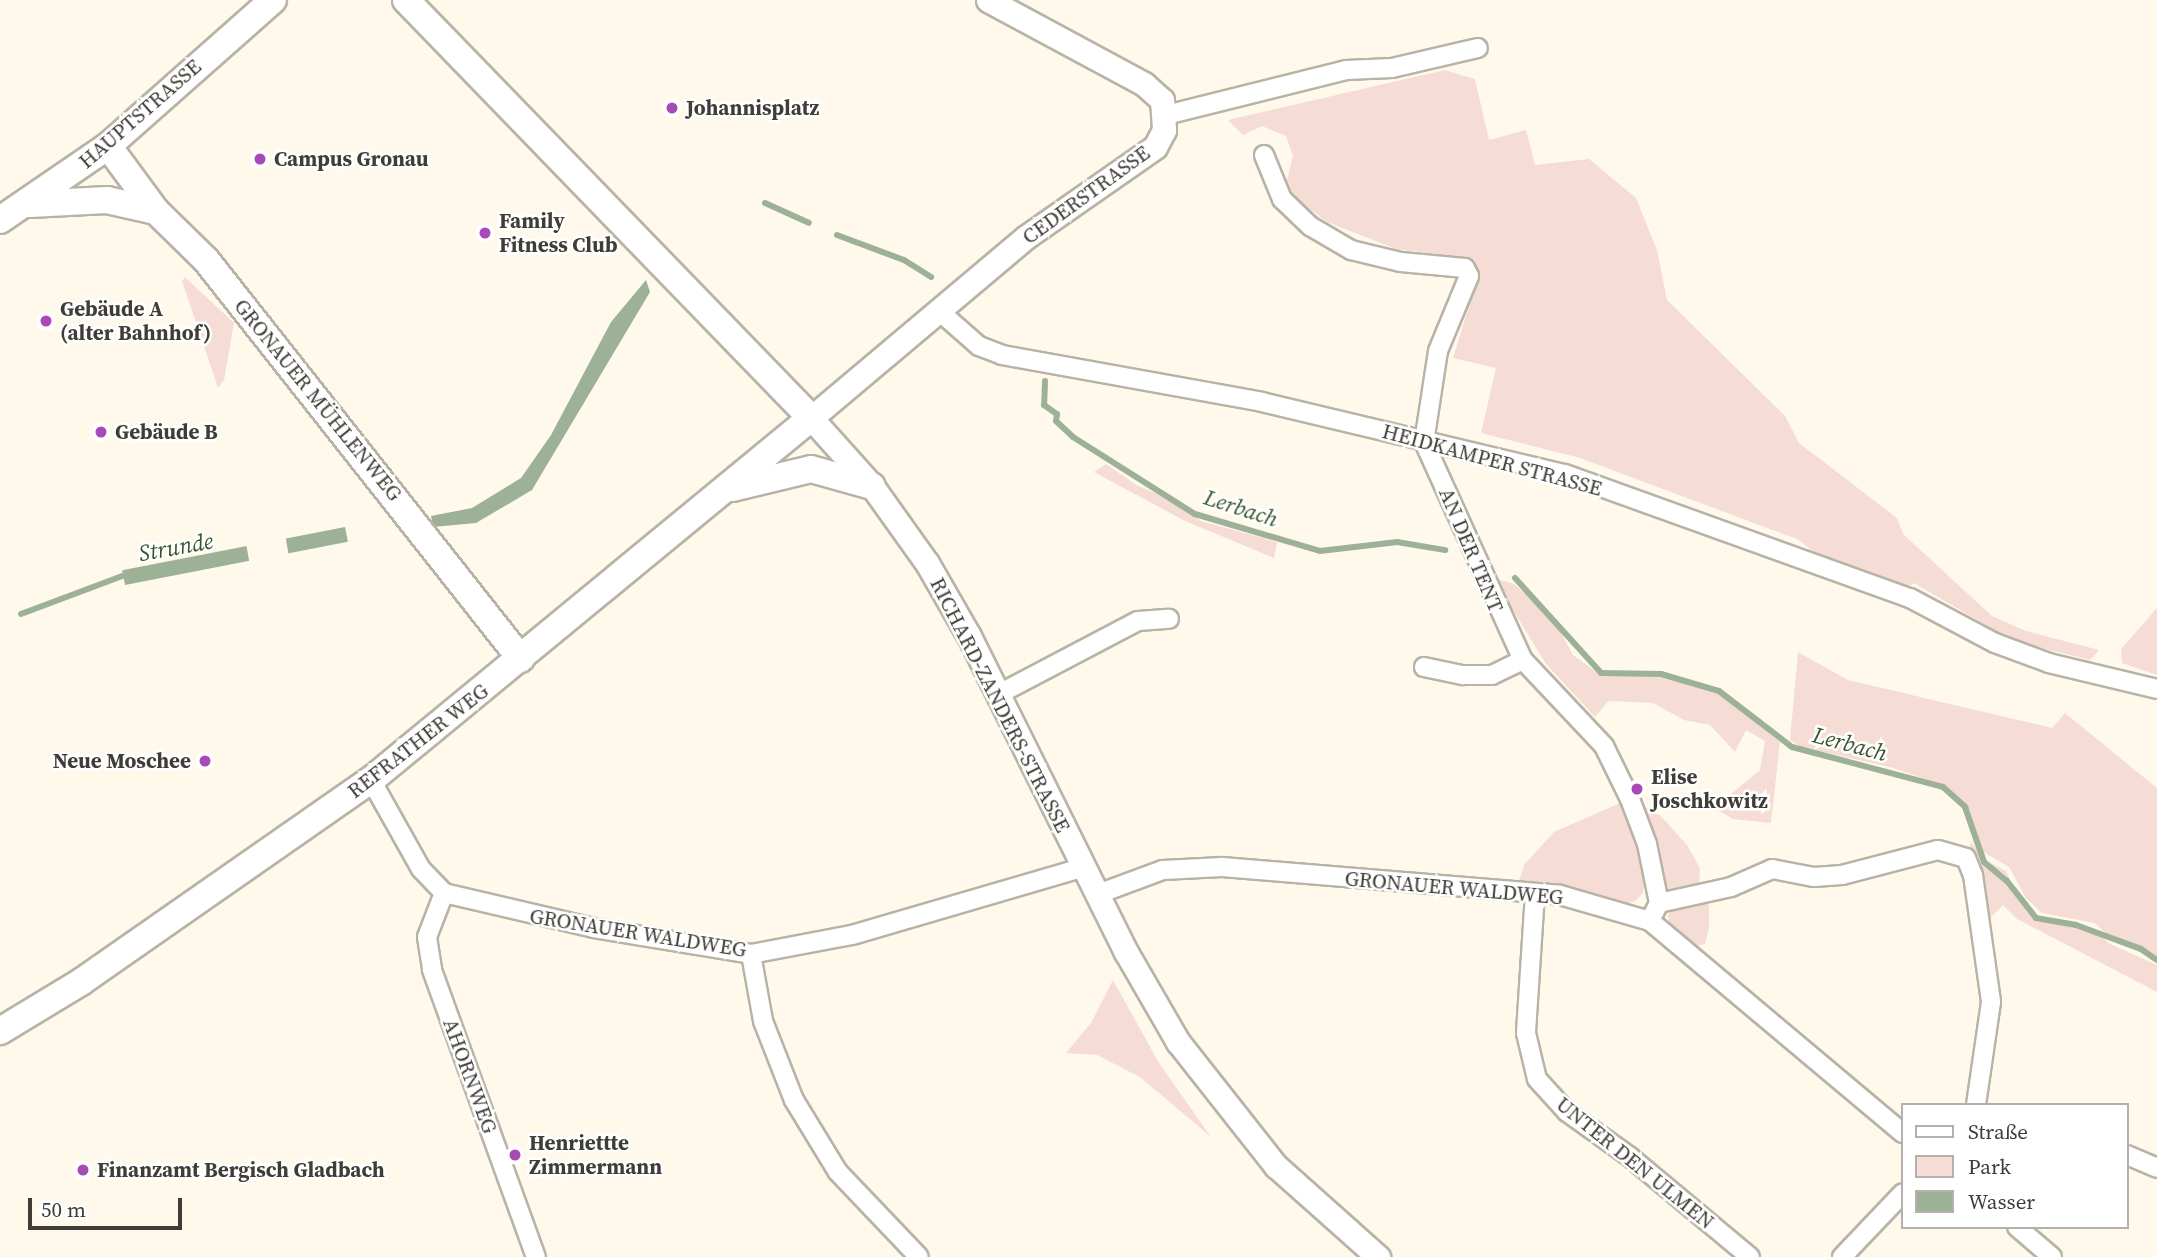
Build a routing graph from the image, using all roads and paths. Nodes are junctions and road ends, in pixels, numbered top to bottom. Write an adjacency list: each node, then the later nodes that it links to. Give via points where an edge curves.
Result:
1 (273, 0): 6 (main road, HAUPTSTRASSE)
2 (406, 0): 12 (main road, RICHARD-ZANDERS-STRASSE)
3 (988, 0): 5 (street, via 1144,84 1162,100)
4 (1478, 48): 5 (street, via 1392,68 1346,70)
5 (1166, 115): 11 (street, CEDERSTRASSE, via 1155,147 1026,237)
6 (108, 146): 8 (main road, HAUPTSTRASSE); 9 (main road, GRONAUER MÜHLENWEG)
7 (1264, 155): 13 (street, via 1282,199 1310,226 1351,250 1401,262 1465,268 1469,276 1438,351)
8 (29, 204): 9 (main road, via 107,200); 10 (main road, HAUPTSTRASSE)
9 (156, 211): 17 (main road, GRONAUER MÜHLENWEG, via 198,251)
10 (0, 220)
11 (939, 311): 12 (street, CEDERSTRASSE); 13 (street, HEIDKAMPER STRASSE, via 979,346 1002,355 1262,402)
12 (811, 418): 14 (street, RICHARD-ZANDERS-STRASSE); 15 (main road, REFRATHER WEG)
13 (1424, 442): 18 (street, AN DER TENT); 20 (street, HEIDKAMPER STRASSE, via 1565,474 1910,598 1996,643 2049,663)
14 (872, 486): 15 (main road, via 811,469 778,474 752,487); 21 (street, RICHARD-ZANDERS-STRASSE, via 927,563)
15 (727, 488): 17 (main road, REFRATHER WEG)
16 (1169, 620): 21 (street, via 1138,621)
17 (521, 659): 22 (main road, REFRATHER WEG)
18 (1523, 660): 19 (street, via 1492,675); 27 (street, AN DER TENT, via 1605,746 1647,844)
19 (1424, 667)
20 (2157, 689)
21 (997, 695): 23 (street, RICHARD-ZANDERS-STRASSE)
22 (371, 780): 24 (street, via 421,869); 30 (main road, REFRATHER WEG, via 81,982)
23 (1084, 867): 26 (street, RICHARD-ZANDERS-STRASSE); 29 (street, GRONAUER WALDWEG, via 852,935)
24 (444, 893): 29 (street, GRONAUER WALDWEG, via 582,926); 37 (street, AHORNWEG, via 427,937 432,970)
25 (1535, 893): 26 (street, GRONAUER WALDWEG, via 1222,867 1163,870); 28 (street, GRONAUER WALDWEG, via 1560,895); 40 (street, UNTER DEN ULMEN, via 1527,1033 1537,1079 1567,1112 1630,1157)
26 (1097, 894): 39 (street, RICHARD-ZANDERS-STRASSE, via 1178,1041 1222,1104 1276,1166)
27 (1659, 903): 28 (street); 31 (street, via 1731,887 1772,869 1814,877 1842,875 1938,850 1966,858 1973,875 1991,1002)
28 (1650, 921): 32 (street, GRONAUER WALDWEG)
29 (751, 954): 38 (street, via 763,1021 794,1100 838,1172)
30 (0, 1031)
31 (1976, 1103)
32 (1902, 1132)
33 (2129, 1156): 34 (street)
34 (2157, 1168)
35 (1902, 1194): 41 (street)
36 (2019, 1229): 42 (street)
37 (536, 1257)
38 (919, 1257)
39 (1378, 1257)
40 (1750, 1257)
41 (1842, 1257)
42 (2052, 1257)

